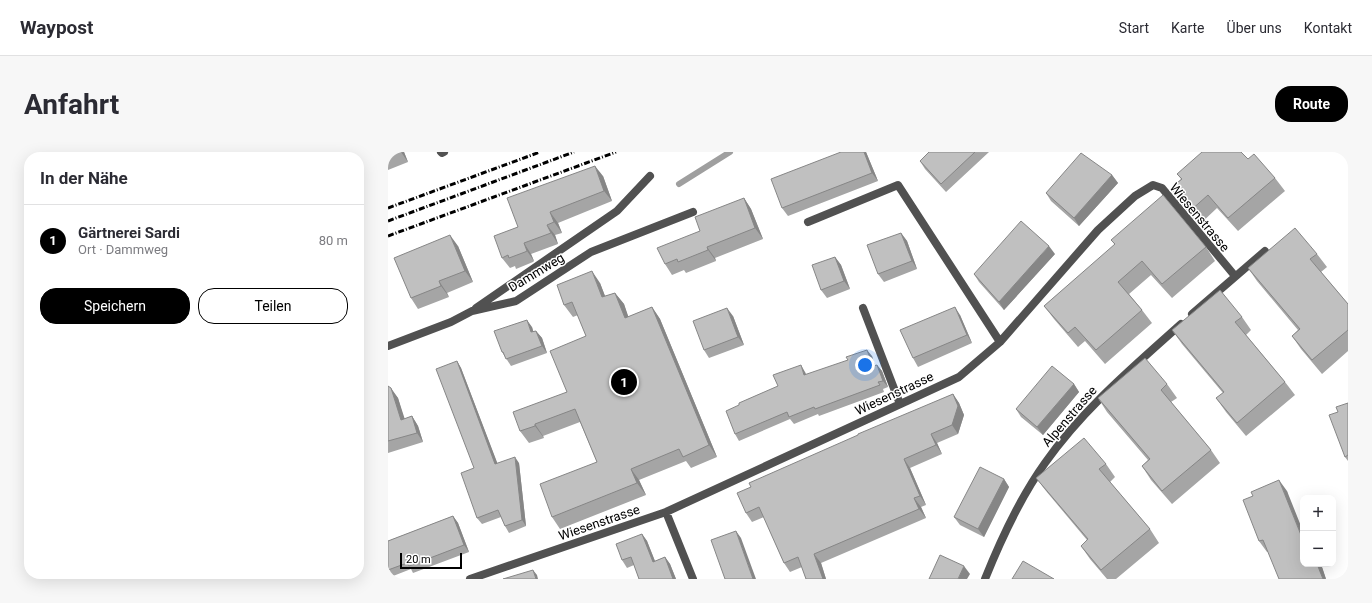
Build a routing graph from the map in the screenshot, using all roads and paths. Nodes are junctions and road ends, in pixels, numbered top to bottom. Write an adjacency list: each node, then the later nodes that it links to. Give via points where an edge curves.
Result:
1 (441, 152): 2 (street)
2 (444, 152)
3 (650, 176): 9 (street, via 617,211)
4 (693, 212): 9 (street, Dammweg, via 591,252 516,301)
5 (808, 222): 10 (street, via 898,185)
6 (1265, 251): 7 (street, Alpenstrasse)
7 (1235, 276): 10 (street, Wiesenstrasse, via 1162,188 1153,185 1134,196 1098,230); 16 (street, Alpenstrasse, via 1104,394 1074,427 1045,463 1019,505)
8 (863, 308): 12 (street)
9 (472, 311): 11 (street, Dammweg, via 451,322)
10 (1000, 342): 12 (street, Wiesenstrasse, via 959,377)
11 (388, 346)
12 (900, 404): 13 (street, Wiesenstrasse)
13 (666, 512): 14 (street, Wiesenstrasse); 15 (street)
14 (470, 579)
15 (693, 579)
16 (985, 579)

